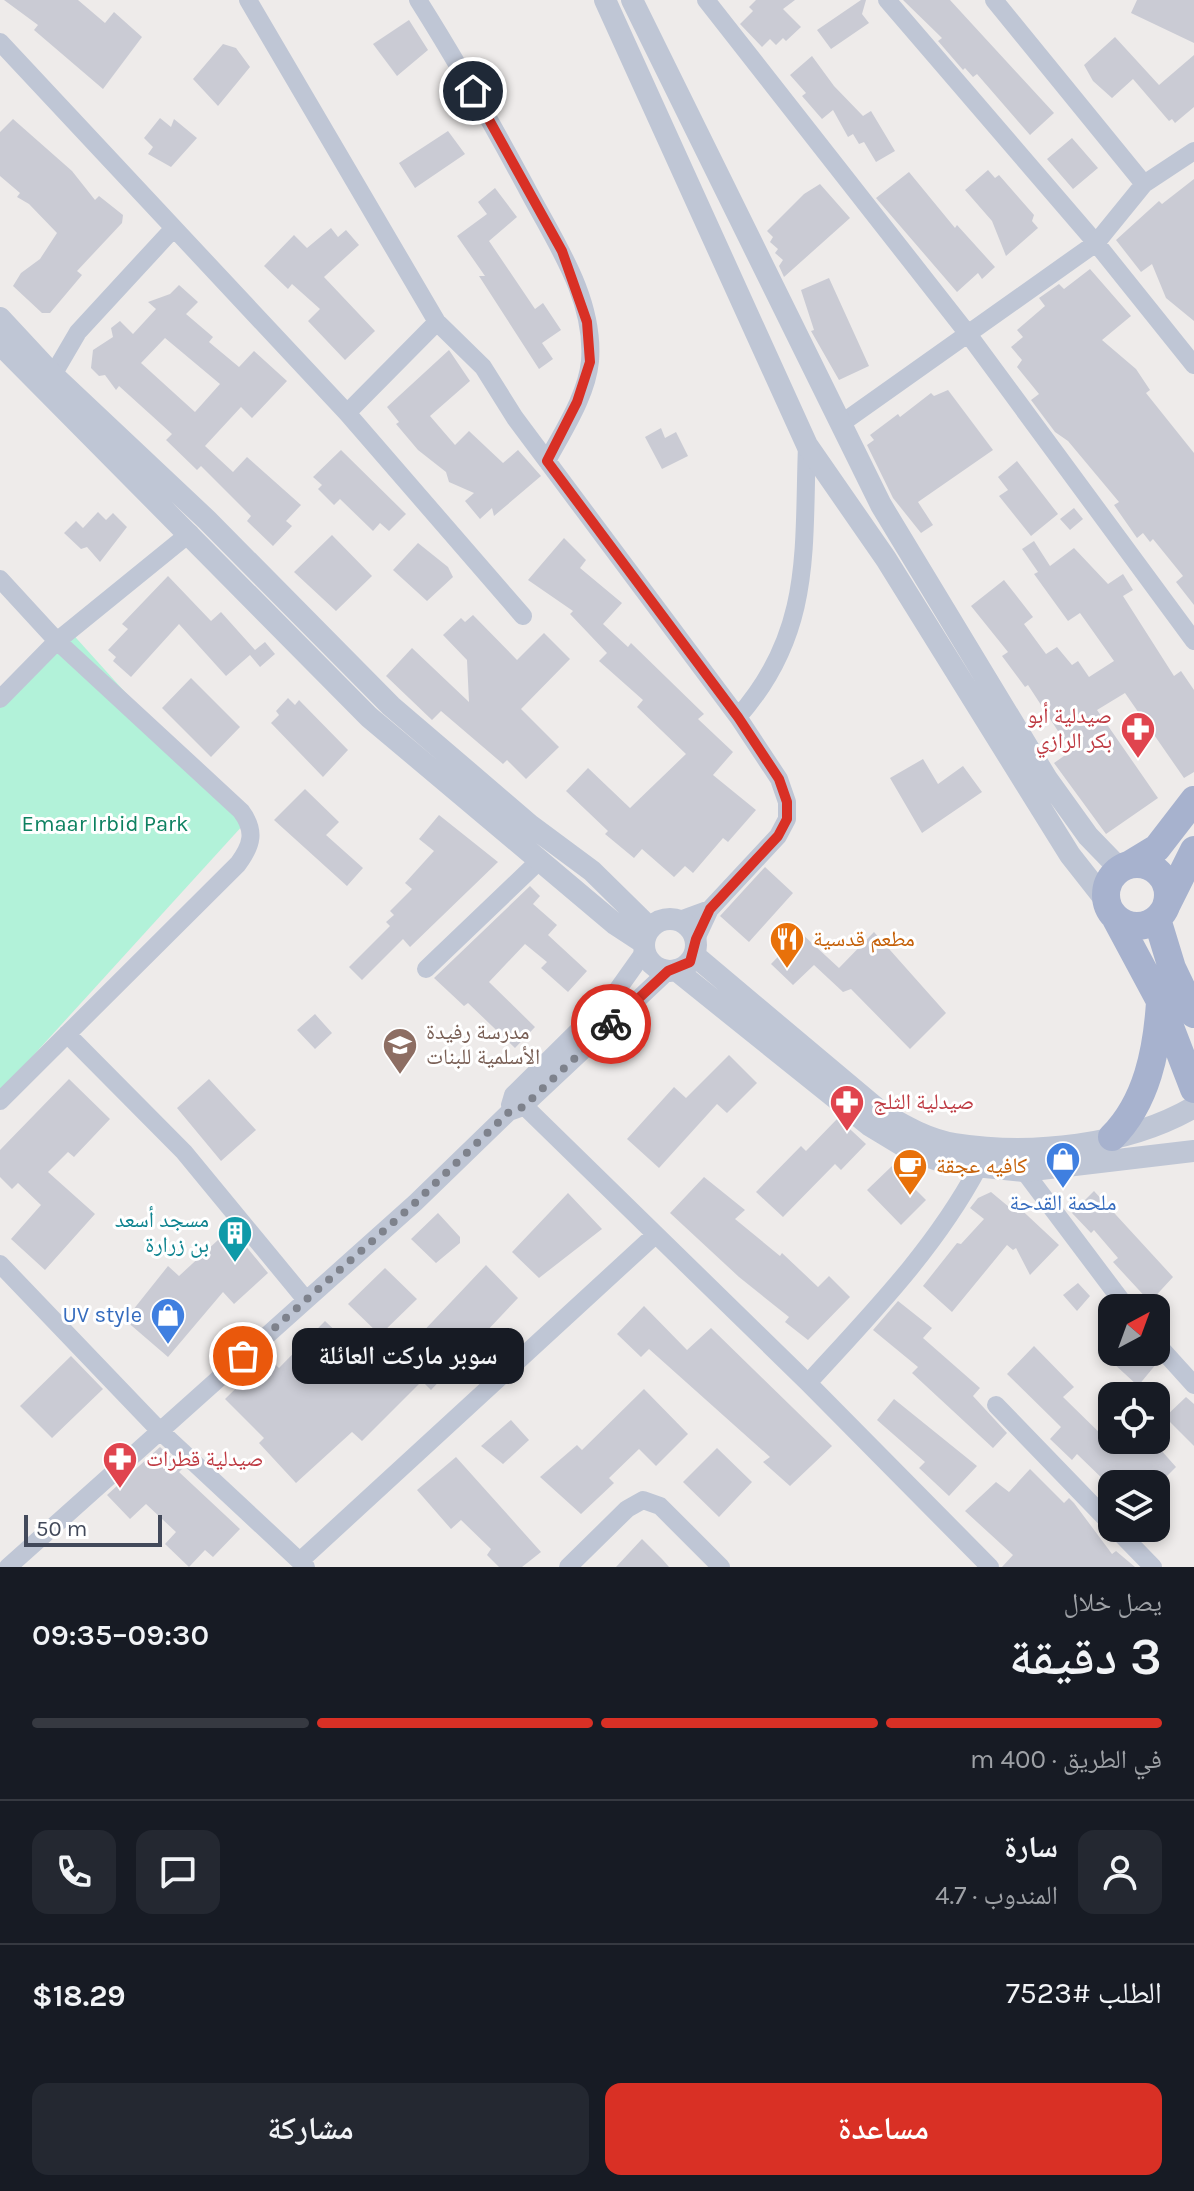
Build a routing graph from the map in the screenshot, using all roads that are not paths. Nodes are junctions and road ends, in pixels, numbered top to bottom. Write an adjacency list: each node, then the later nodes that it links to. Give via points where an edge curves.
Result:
1 (248, 0): 14 (street)
2 (418, 0): 25 (street, via 562,251 587,322 590,362 577,402)
3 (605, 0): 21 (street)
4 (632, 0): 19 (street)
5 (706, 0): 15 (street)
6 (887, 0): 12 (street)
7 (994, 0): 10 (street)
8 (0, 42): 11 (street)
9 (1194, 151): 10 (street)
10 (1144, 184): 12 (street)
11 (173, 229): 18 (street, via 78,332); 20 (street)
12 (1096, 243): 15 (street); 17 (street)
13 (0, 318): 18 (street)
14 (437, 322): 20 (street); 25 (street, via 483,367)
15 (968, 334): 22 (street); 31 (street)
16 (0, 344): 18 (street)
17 (1194, 365)
18 (49, 382): 27 (street); 42 (street, via 207,520 391,706 592,871)
19 (831, 402): 21 (street, via 808,396); 22 (street)
20 (347, 413): 29 (street)
21 (793, 414): 23 (street)
22 (842, 423): 24 (street)
23 (807, 445): 26 (street); 33 (street, via 802,579 786,646 766,686)
24 (855, 451): 26 (street, via 839,469); 37 (street, via 881,505 1047,779 1088,836)
25 (547, 461): 33 (street)
26 (824, 469): 39 (street, via 955,667 1036,803)
27 (190, 533): 30 (street); 36 (street, via 369,717)
28 (0, 579): 30 (street)
29 (523, 616)
30 (57, 641): 32 (street); 48 (street, via 241,811 252,837 238,864)
31 (1194, 641)
32 (0, 699)
33 (738, 717): 38 (street, via 779,779 787,819 778,836)
34 (1194, 800): 37 (main road, via 1157,848)
35 (1194, 850): 40 (main road)
36 (540, 860): 42 (street, via 615,924); 44 (street)
37 (1125, 867): 39 (main road, via 1108,884); 40 (main road, via 1139,864 1157,872 1167,888)
38 (710, 909): 41 (street); 43 (street)
39 (1112, 911): 40 (main road, via 1142,926); 46 (main road)
40 (1162, 913): 47 (main road, via 1172,968)
41 (680, 920): 42 (street, via 664,919); 43 (street)
42 (646, 940): 45 (street, via 653,965); 51 (street, via 613,996)
43 (695, 947): 45 (street); 53 (street, via 882,1113 914,1131 953,1144 1030,1148)
44 (426, 969)
45 (672, 971): 51 (street); 55 (street, via 879,1132 912,1151)
46 (1160, 1001): 49 (main road); 53 (main road, via 1147,1076 1127,1122)
47 (1194, 1014)
48 (67, 1034): 50 (street); 60 (street, via 184,1152)
49 (1194, 1089)
50 (0, 1101)
51 (515, 1105): 57 (street); 60 (street)
52 (1194, 1107): 53 (street)
53 (1112, 1137)
54 (1194, 1151): 56 (street)
55 (978, 1168): 56 (street); 62 (street, via 923,1255)
56 (1024, 1171): 59 (street)
57 (655, 1235): 62 (street); 68 (street)
58 (0, 1264): 65 (street)
59 (1116, 1294)
60 (306, 1300): 65 (street)
61 (1170, 1358): 63 (street)
62 (808, 1383): 72 (street)
63 (1194, 1385)
64 (996, 1405): 66 (street)
65 (159, 1430): 68 (street); 69 (street)
66 (1098, 1510)
67 (1129, 1542): 73 (street)
68 (303, 1564)
69 (8, 1567)
70 (568, 1567): 71 (street, via 643,1500 660,1506)
71 (721, 1567)
72 (990, 1567)
73 (1153, 1567)

